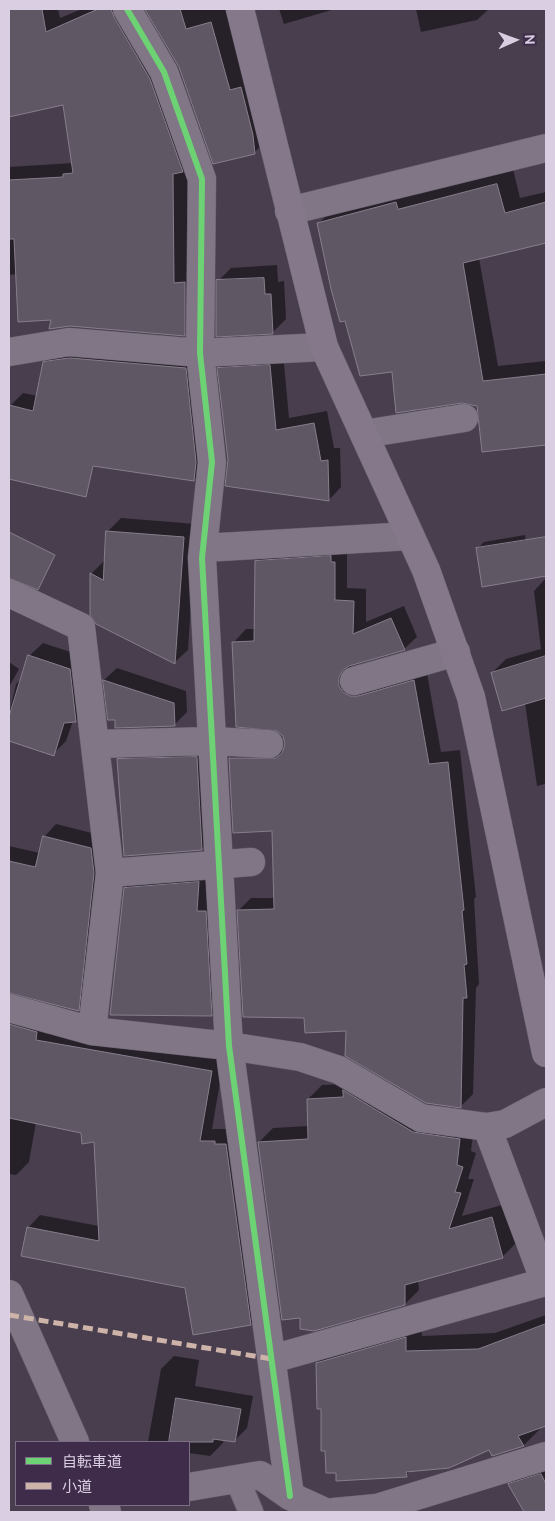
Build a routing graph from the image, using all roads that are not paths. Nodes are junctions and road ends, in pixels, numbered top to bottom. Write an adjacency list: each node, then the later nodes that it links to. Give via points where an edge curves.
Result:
1 (127, 9): 7 (street, via 164,72 202,179)
2 (240, 9): 4 (street)
3 (546, 148): 4 (street)
4 (289, 211): 5 (street)
5 (324, 347): 7 (street); 9 (street)
6 (9, 352): 7 (street, via 69,342)
7 (200, 353): 11 (street, via 212,462)
8 (464, 418): 9 (street)
9 (364, 434): 10 (street)
10 (410, 536): 11 (street); 13 (street)
11 (203, 548): 15 (street)
12 (9, 593): 16 (street, via 82,627)
13 (456, 652): 14 (street); 24 (street, via 471,696)
14 (354, 681)
15 (212, 741): 16 (street); 17 (street); 19 (street)
16 (96, 744): 20 (street)
17 (269, 744)
18 (251, 862): 19 (street)
19 (219, 865): 20 (street); 23 (street)
20 (110, 873): 22 (street)
21 (9, 1008): 22 (street)
22 (92, 1031): 23 (street)
23 (229, 1046): 26 (street, via 300,1057 339,1070 421,1118); 28 (street)
24 (546, 1053)
25 (546, 1102): 26 (street, via 505,1124)
26 (488, 1127): 28 (street, via 545,1282)
27 (9, 1294): 29 (street)
28 (272, 1359): 33 (street)
29 (75, 1441)
30 (546, 1456): 36 (street, via 377,1508)
31 (236, 1479): 32 (street); 33 (street, via 260,1475); 34 (lane)
32 (190, 1487)
33 (290, 1496): 35 (street)
34 (251, 1512)
35 (325, 1512)
36 (334, 1512)

